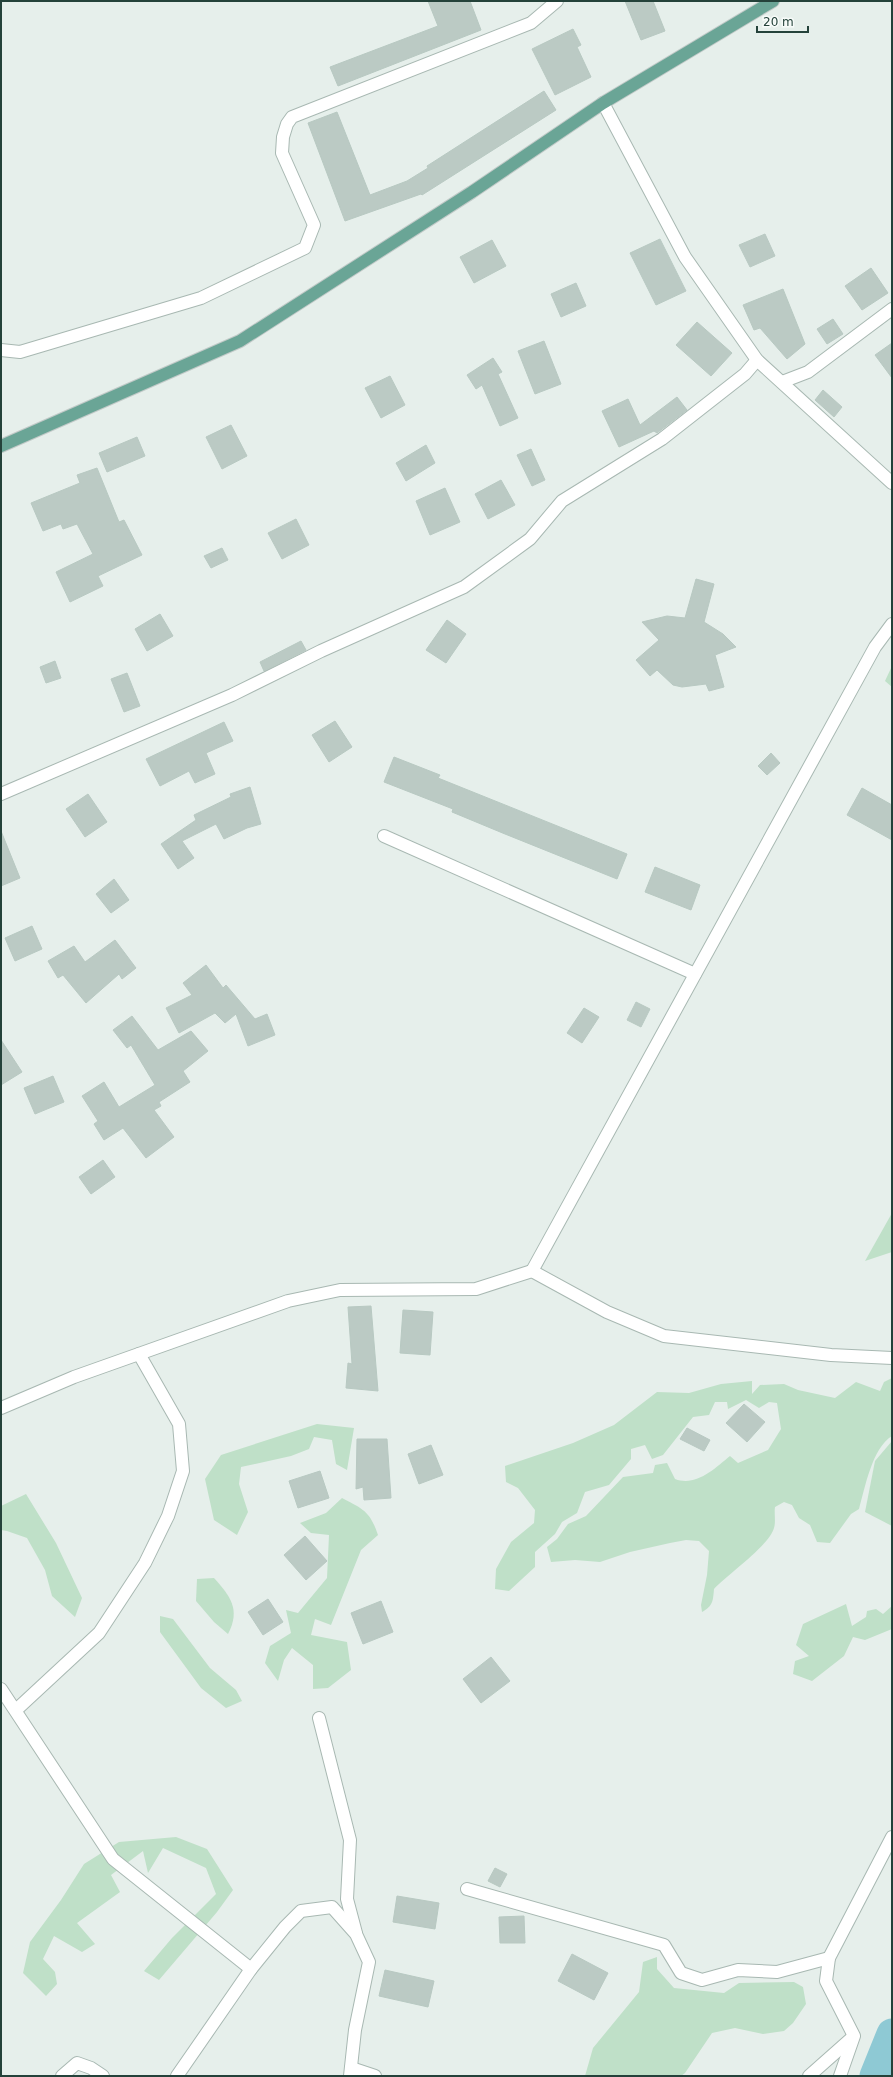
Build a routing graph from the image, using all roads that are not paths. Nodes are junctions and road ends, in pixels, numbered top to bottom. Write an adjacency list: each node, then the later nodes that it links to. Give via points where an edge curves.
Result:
1 (557, 1): 5 (street, via 531,22 292,117 283,138 282,154 314,225 305,248 201,298 20,352)
2 (773, 1): 3 (main road)
3 (603, 103): 6 (street, via 685,257); 8 (main road, via 472,192 240,341)
4 (892, 308): 7 (street, via 808,372)
5 (1, 350)
6 (757, 360): 7 (street); 11 (street, via 745,374 662,439 562,500 530,539 464,587 321,651 232,695)
7 (782, 382): 9 (street)
8 (1, 446)
9 (892, 483)
10 (892, 624): 13 (street, via 874,647)
11 (1, 794)
12 (384, 836): 13 (street)
13 (695, 974): 14 (street)
14 (532, 1271): 15 (street, via 476,1289 340,1290 288,1302); 16 (street, via 607,1312 664,1336 831,1355)
15 (139, 1354): 17 (street, via 74,1377); 19 (street, via 179,1424 183,1471 168,1516 145,1563 100,1633)
16 (892, 1358)
17 (1, 1408)
18 (1, 1689): 19 (street)
19 (16, 1710): 25 (street, via 113,1858)
20 (319, 1718): 23 (street, via 350,1840 347,1898)
21 (892, 1837): 24 (street)
22 (467, 1890): 24 (street, via 664,1945 681,1973 702,1980 738,1970 777,1972)
23 (356, 1934): 25 (street, via 332,1907 301,1911); 27 (street, via 369,1962 355,2030)
24 (829, 1958): 26 (street, via 826,1981)
25 (251, 1969): 30 (street)
26 (854, 2036): 32 (street); 33 (street)
27 (351, 2072): 31 (street)
28 (62, 2076): 29 (street, via 77,2063)
29 (103, 2076)
30 (177, 2076)
31 (375, 2076)
32 (808, 2076)
33 (840, 2076)

